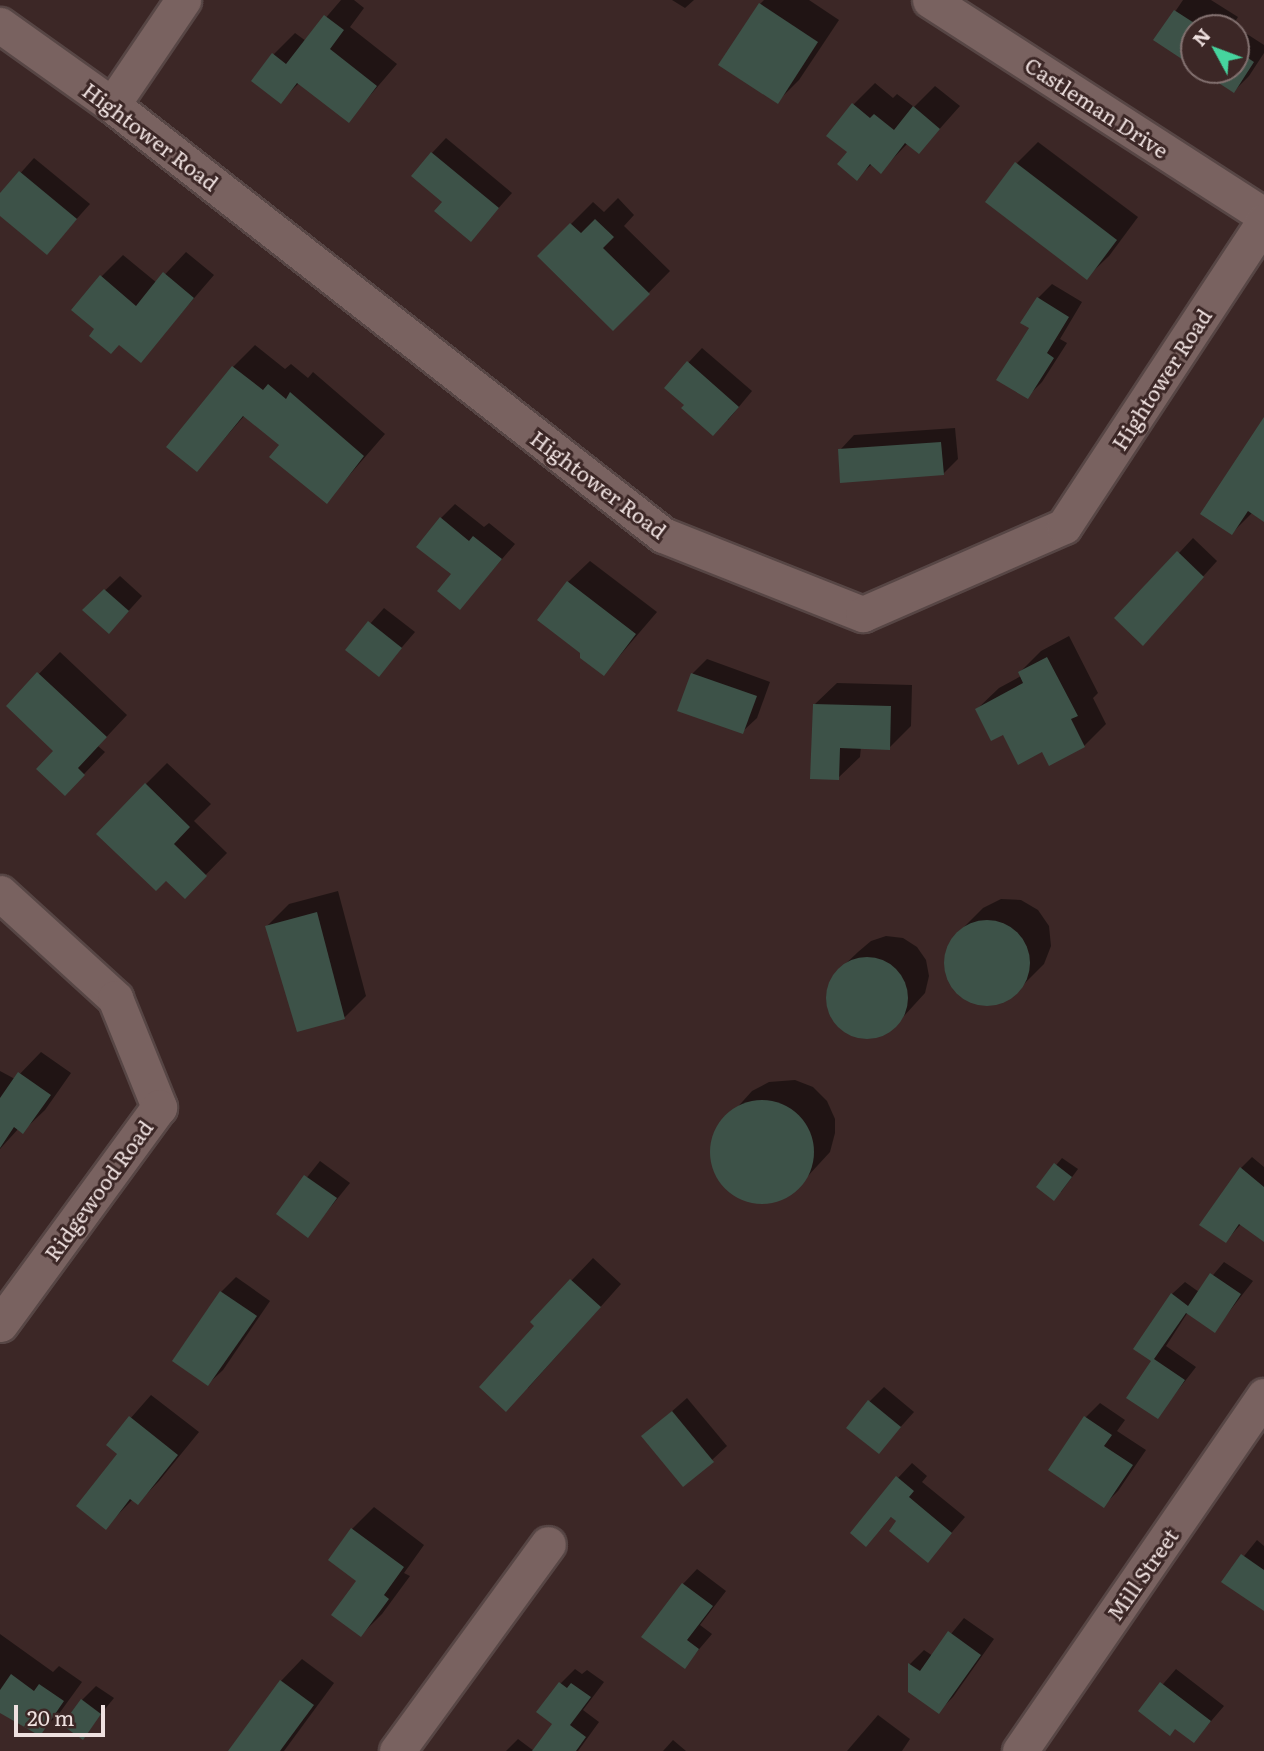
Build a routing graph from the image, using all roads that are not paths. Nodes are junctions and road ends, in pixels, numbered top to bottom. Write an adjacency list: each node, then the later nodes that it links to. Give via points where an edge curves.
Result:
1 (183, 0): 4 (street)
2 (930, 0): 5 (street, Castleman Drive)
3 (0, 25): 4 (street, Hightower Road)
4 (113, 105): 6 (street, Hightower Road, via 663,535 863,614 1064,526)
5 (1264, 215)
6 (1264, 221)
7 (0, 893): 8 (street, Ridgewood Road, via 115,998 159,1107)
8 (0, 1324)
9 (1264, 1396): 12 (street, Mill Street)
10 (548, 1544): 11 (street)
11 (397, 1751)
12 (1020, 1751)

